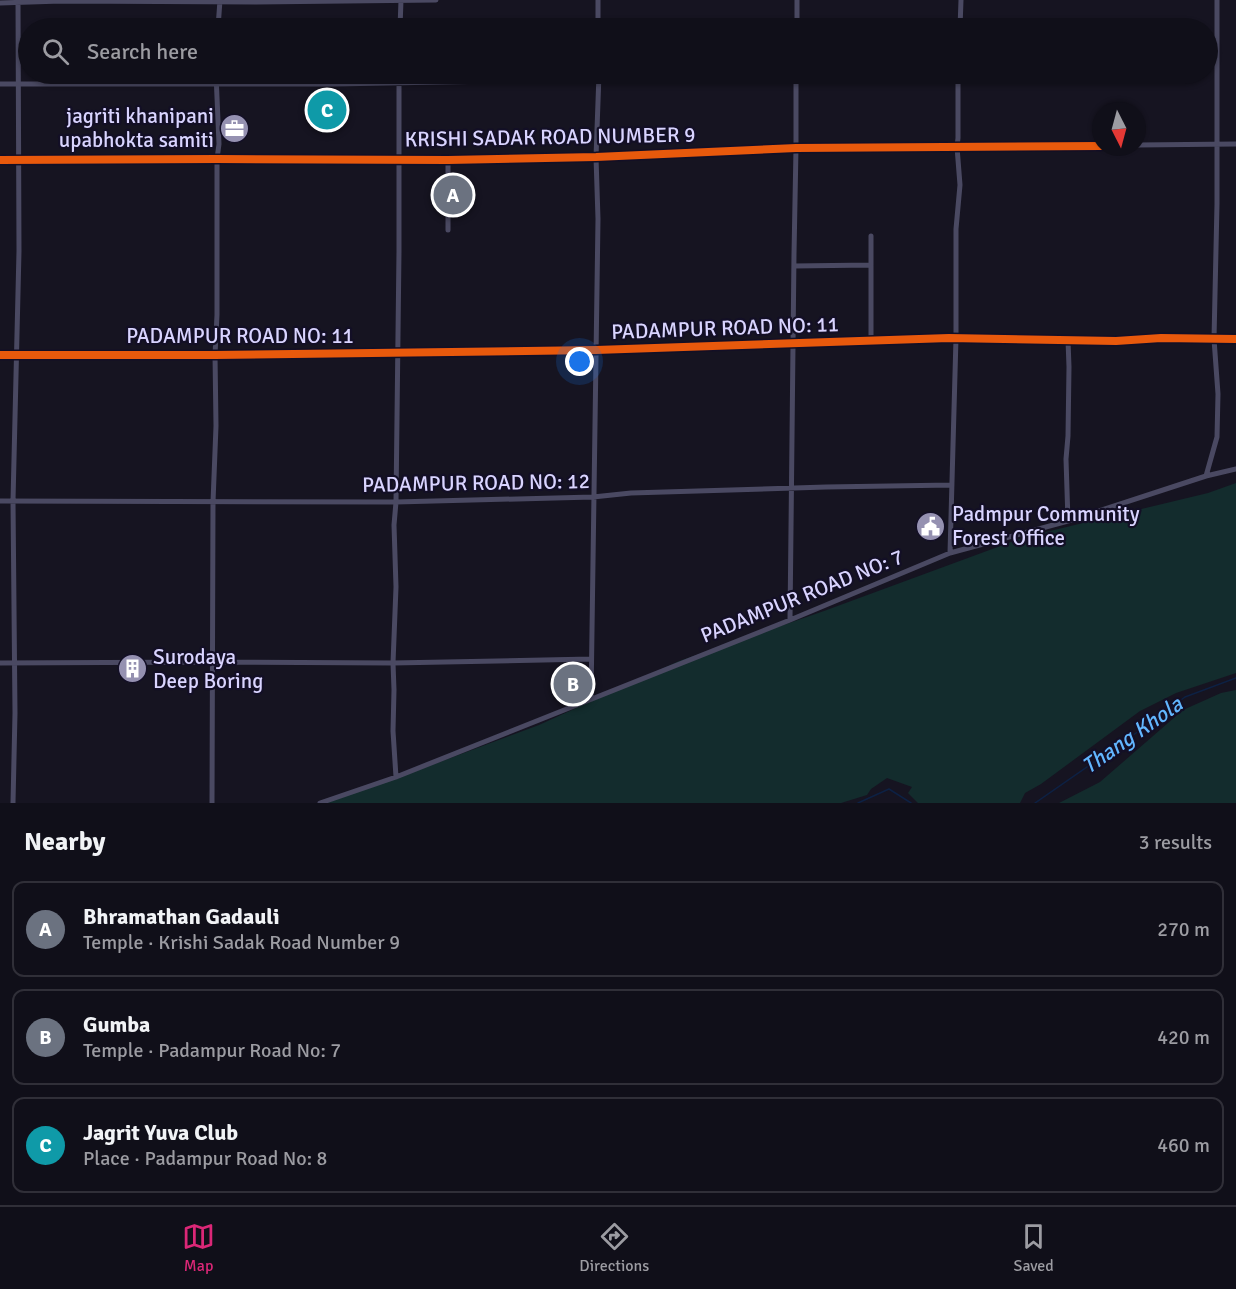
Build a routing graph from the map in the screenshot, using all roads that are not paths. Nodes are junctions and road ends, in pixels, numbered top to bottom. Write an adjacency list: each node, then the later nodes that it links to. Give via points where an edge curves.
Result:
1 (436, 0): 7 (street)
2 (598, 0): 13 (street)
3 (797, 0): 14 (street)
4 (961, 0): 15 (street)
5 (1217, 0): 16 (street)
6 (220, 1): 7 (street); 8 (street); 11 (street)
7 (401, 1): 12 (street)
8 (18, 2): 9 (street); 10 (street)
9 (0, 3)
10 (18, 18)
11 (219, 18)
12 (400, 18)
13 (598, 18)
14 (797, 18)
15 (960, 18)
16 (1217, 18)
17 (0, 84): 18 (street)
18 (19, 84): 19 (street); 35 (street)
19 (216, 84): 32 (street)
20 (399, 84): 33 (street)
21 (599, 84): 31 (street)
22 (796, 84): 30 (street)
23 (958, 84): 29 (street)
24 (1216, 84): 25 (street)
25 (1216, 144): 26 (street); 27 (street); 42 (street)
26 (1236, 144)
27 (1146, 145)
28 (1092, 146): 29 (street, KRISHI SADAK ROAD NUMBER 9)
29 (957, 147): 30 (street, KRISHI SADAK ROAD NUMBER 9); 41 (street, via 960,185)
30 (796, 148): 31 (street, KRISHI SADAK ROAD NUMBER 9); 40 (street)
31 (596, 157): 36 (street, KRISHI SADAK ROAD NUMBER 9); 47 (street)
32 (217, 159): 33 (street, KRISHI SADAK ROAD NUMBER 9); 35 (street, KRISHI SADAK ROAD NUMBER 9); 51 (street)
33 (400, 159): 36 (street, KRISHI SADAK ROAD NUMBER 9); 48 (street)
34 (0, 160): 35 (street, KRISHI SADAK ROAD NUMBER 9)
35 (18, 160): 50 (street)
36 (448, 160): 37 (street)
37 (448, 230)
38 (871, 236): 39 (street)
39 (871, 265): 40 (street); 45 (street)
40 (794, 266): 46 (street)
41 (956, 338): 44 (street, PADAMPUR ROAD NO: 11); 45 (street, PADAMPUR ROAD NO: 11); 54 (street)
42 (1214, 339): 43 (street, PADAMPUR ROAD NO: 11); 44 (street, PADAMPUR ROAD NO: 11); 53 (street, via 1217,437)
43 (1236, 339)
44 (1068, 340): 61 (street)
45 (871, 341): 46 (street, PADAMPUR ROAD NO: 11)
46 (793, 344): 47 (street, PADAMPUR ROAD NO: 11); 55 (street)
47 (596, 350): 48 (street, PADAMPUR ROAD NO: 11); 56 (street)
48 (397, 353): 51 (street, PADAMPUR ROAD NO: 11); 60 (street)
49 (0, 355): 50 (street, PADAMPUR ROAD NO: 11)
50 (16, 355): 51 (street, PADAMPUR ROAD NO: 11); 58 (street)
51 (215, 355): 59 (street)
52 (1236, 469): 53 (street, PADAMPUR ROAD NO: 7)
53 (1206, 476): 61 (street, PADAMPUR ROAD NO: 7)
54 (952, 485): 55 (street, PADAMPUR ROAD NO: 12); 62 (street)
55 (791, 489): 56 (street, PADAMPUR ROAD NO: 12); 63 (street)
56 (593, 497): 60 (street, PADAMPUR ROAD NO: 12); 64 (street)
57 (0, 501): 58 (street, PADAMPUR ROAD NO: 12)
58 (13, 501): 59 (street, PADAMPUR ROAD NO: 12); 67 (street)
59 (213, 502): 60 (street, PADAMPUR ROAD NO: 12); 65 (street)
60 (396, 502): 68 (street)
61 (1068, 521): 62 (street, PADAMPUR ROAD NO: 7)
62 (950, 553): 63 (street, PADAMPUR ROAD NO: 7)
63 (790, 620): 69 (street, PADAMPUR ROAD NO: 7)
64 (591, 659): 68 (street); 69 (street)
65 (212, 662): 67 (street); 68 (street); 72 (street)
66 (0, 663): 67 (street)
67 (14, 663): 71 (street)
68 (393, 663): 70 (street)
69 (591, 699): 70 (street, PADAMPUR ROAD NO: 7)
70 (396, 777): 73 (street, PADAMPUR ROAD NO: 7)
71 (13, 803)
72 (212, 803)
73 (320, 803)

